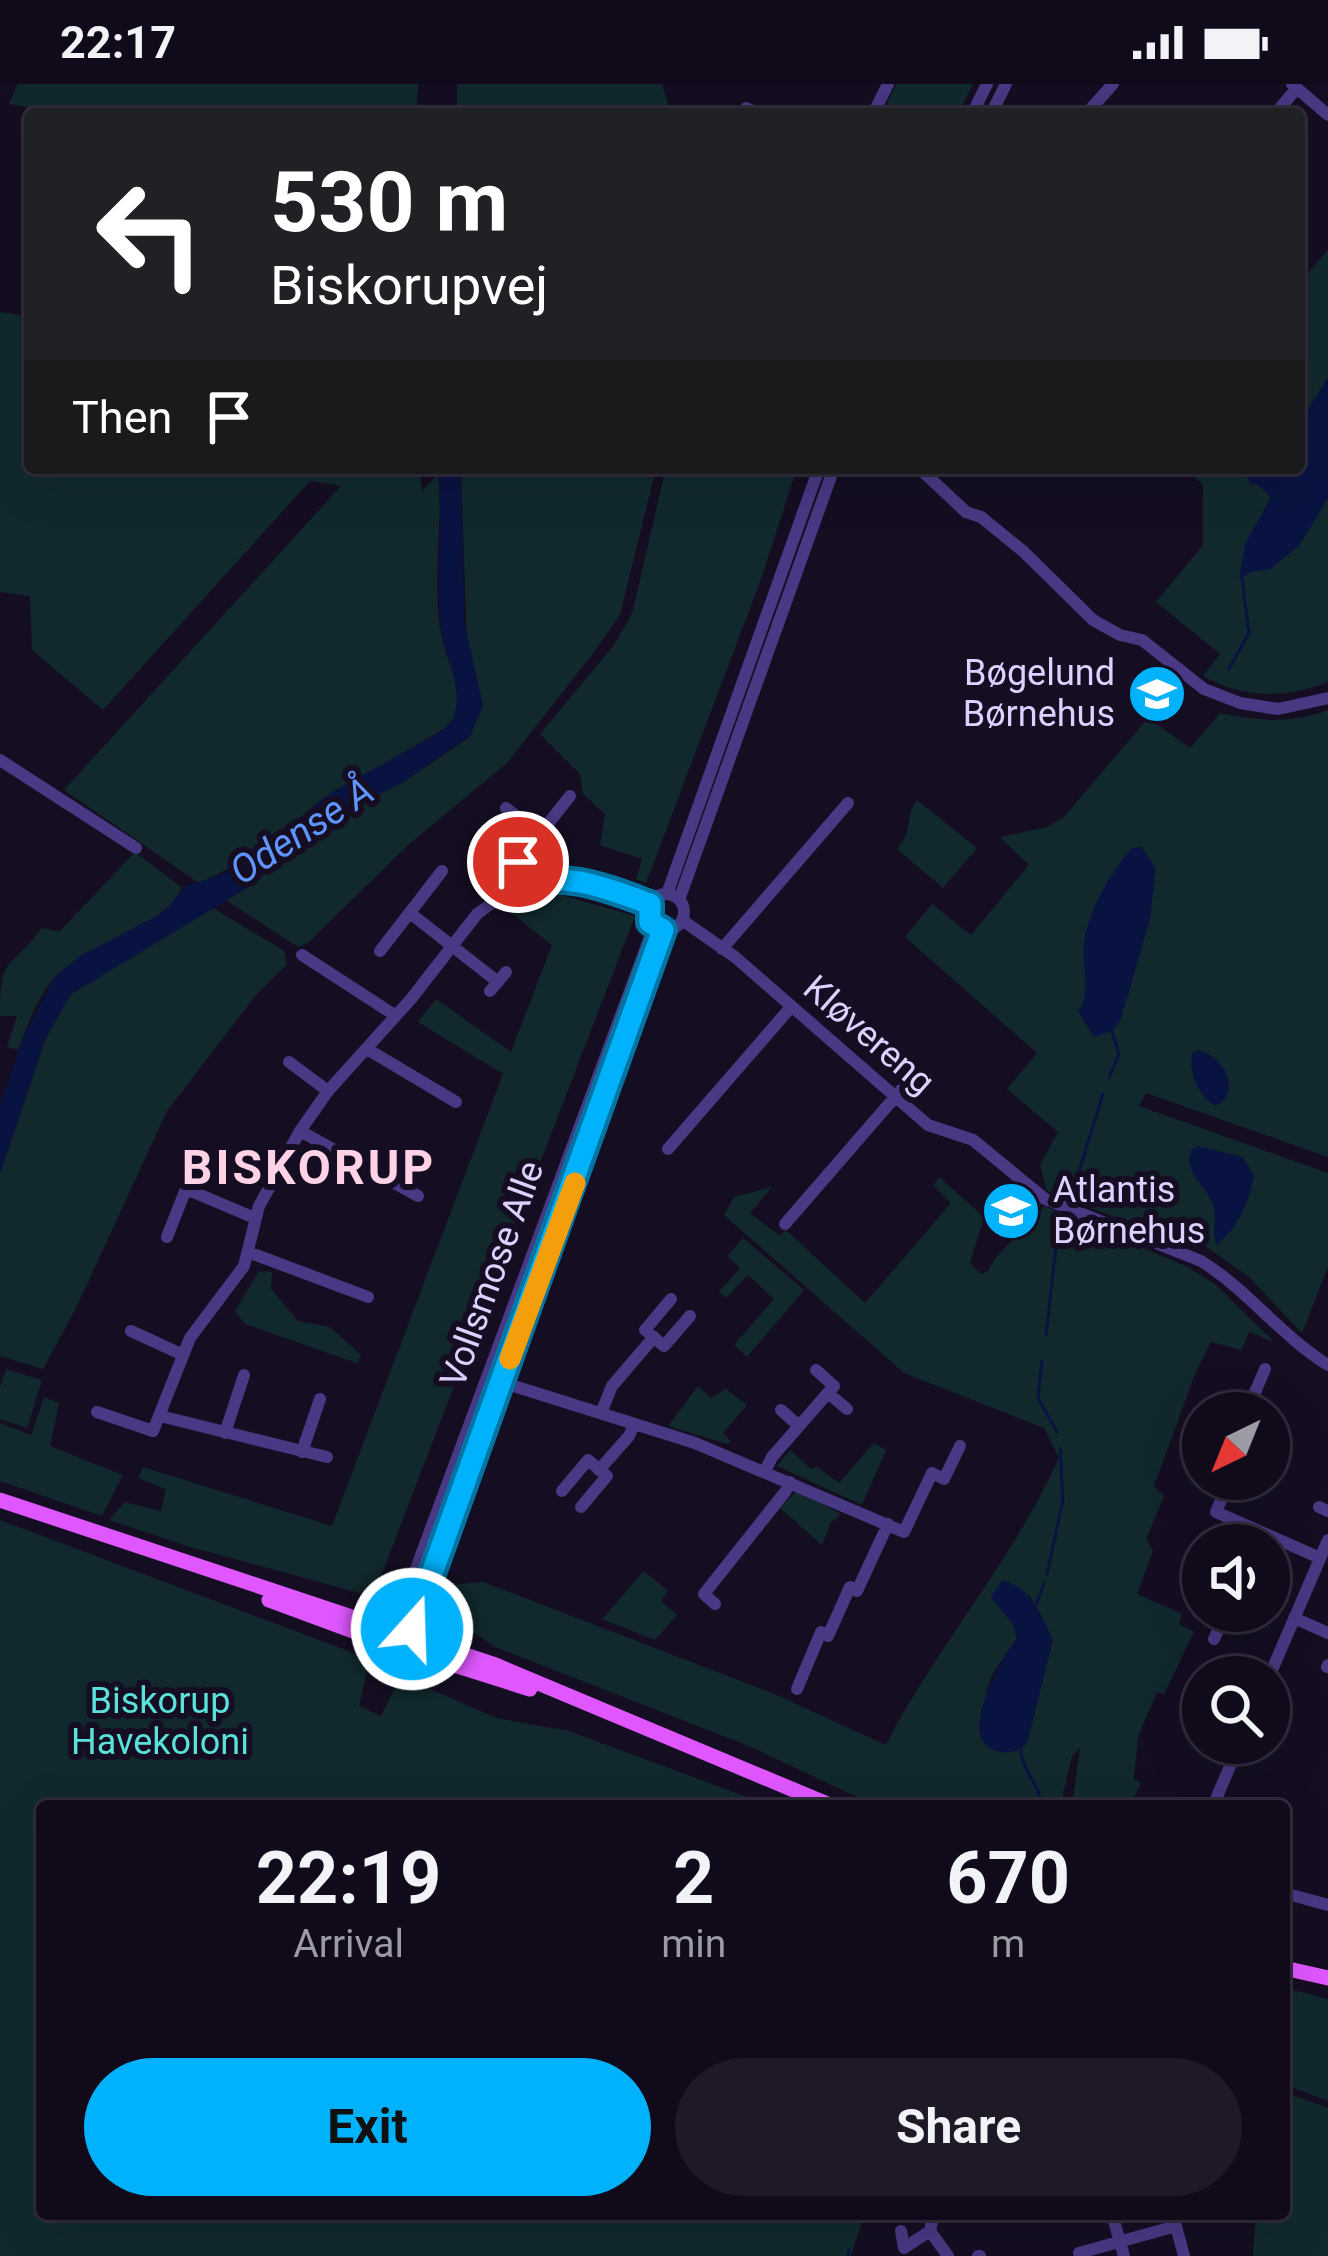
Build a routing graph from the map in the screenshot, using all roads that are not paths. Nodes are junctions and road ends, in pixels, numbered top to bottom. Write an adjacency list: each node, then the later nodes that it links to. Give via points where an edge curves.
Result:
1 (1113, 84): 3 (street)
2 (1294, 86): 4 (street)
3 (1091, 108)
4 (1328, 115)
5 (817, 474): 17 (street)
6 (832, 474): 17 (street)
7 (926, 474): 8 (street, via 1094,620 1142,640 1204,688 1278,709)
8 (1328, 698)
9 (0, 760): 14 (street)
10 (570, 796): 13 (street)
11 (848, 803): 23 (street)
12 (506, 808): 13 (street)
13 (540, 834): 16 (street, via 518,862)
14 (136, 848)
15 (442, 871): 19 (street)
16 (515, 886): 18 (street, via 556,877); 22 (street)
17 (673, 897): 18 (street); 20 (street)
18 (650, 904): 21 (street, via 648,917)
19 (410, 913): 22 (street); 24 (street)
20 (682, 920): 21 (street); 23 (street, Kløvereng)
21 (658, 928): 54 (street, Vollsmose Alle); 55 (street, Vollsmose Alle)
22 (452, 946): 26 (street); 28 (street)
23 (722, 949): 27 (street, Kløvereng)
24 (380, 951)
25 (302, 955): 28 (street)
26 (498, 982)
27 (791, 1007): 33 (street, Kløvereng); 36 (street)
28 (396, 1016): 29 (street)
29 (367, 1049): 32 (street); 34 (street)
30 (289, 1062): 32 (street)
31 (909, 1082): 33 (street)
32 (328, 1091): 35 (street)
33 (895, 1097): 41 (street); 50 (street, Kløvereng, via 934,1129 973,1140 1045,1199 1201,1261)
34 (457, 1101)
35 (300, 1131): 39 (street); 40 (street)
36 (668, 1149)
37 (205, 1159): 38 (street)
38 (192, 1192): 40 (street); 42 (street, via 185,1189)
39 (418, 1196)
40 (255, 1218): 43 (street)
41 (785, 1224)
42 (167, 1237)
43 (248, 1252): 44 (street); 49 (street)
44 (368, 1298)
45 (671, 1299): 48 (street, via 645,1330)
46 (690, 1316): 48 (street, via 664,1346)
47 (131, 1331): 49 (street)
48 (654, 1337): 62 (street, via 612,1386)
49 (181, 1354): 63 (street)
50 (1328, 1365)
51 (1265, 1369): 56 (street)
52 (816, 1370): 57 (street, via 834,1386)
53 (244, 1375): 66 (street)
54 (486, 1376): 55 (street); 86 (street, Vollsmose Alle)
55 (502, 1382): 62 (street); 86 (street, Vollsmose Alle)
56 (1255, 1392)
57 (828, 1393): 59 (street); 65 (street)
58 (320, 1399): 68 (street)
59 (847, 1409)
60 (781, 1410): 65 (street)
61 (97, 1412): 63 (street, via 153,1431)
62 (601, 1413): 64 (street)
63 (160, 1416): 66 (street)
64 (634, 1424): 70 (street); 71 (street)
65 (800, 1426): 71 (street)
66 (225, 1433): 68 (street)
67 (960, 1446): 77 (street, via 944,1479 932,1473 904,1532)
68 (302, 1451): 69 (street)
69 (327, 1457)
70 (599, 1470): 73 (street, via 588,1460); 76 (street, via 607,1476)
71 (765, 1471): 72 (street)
72 (790, 1482): 77 (street); 82 (street, via 704,1594)
73 (562, 1491)
74 (0, 1500): 86 (main road)
75 (1221, 1500): 78 (street, via 1216,1512)
76 (581, 1507)
77 (887, 1524): 89 (street, via 857,1591 850,1587 828,1636 821,1632)
78 (1243, 1524)
79 (1328, 1540): 81 (street)
80 (1290, 1545): 81 (street)
81 (1320, 1558): 83 (street)
82 (716, 1604)
83 (1294, 1618): 85 (street); 88 (street)
84 (1217, 1632): 87 (street)
85 (1328, 1634)
86 (399, 1639): 91 (main road)
87 (1214, 1639)
88 (1278, 1656)
89 (797, 1689)
90 (1231, 1764): 92 (street)
91 (817, 1800)
92 (1216, 1800)
93 (1290, 1895): 94 (street)
94 (1328, 1905)
95 (1290, 1969): 96 (main road)
96 (1328, 1978)
97 (931, 2220): 100 (street)
98 (1114, 2220): 101 (street)
99 (902, 2231): 100 (street, via 904,2248)
100 (930, 2231): 103 (street)
101 (1122, 2249): 102 (street); 104 (street, via 1176,2226)
102 (1079, 2253)
103 (948, 2256)
104 (1184, 2256)

